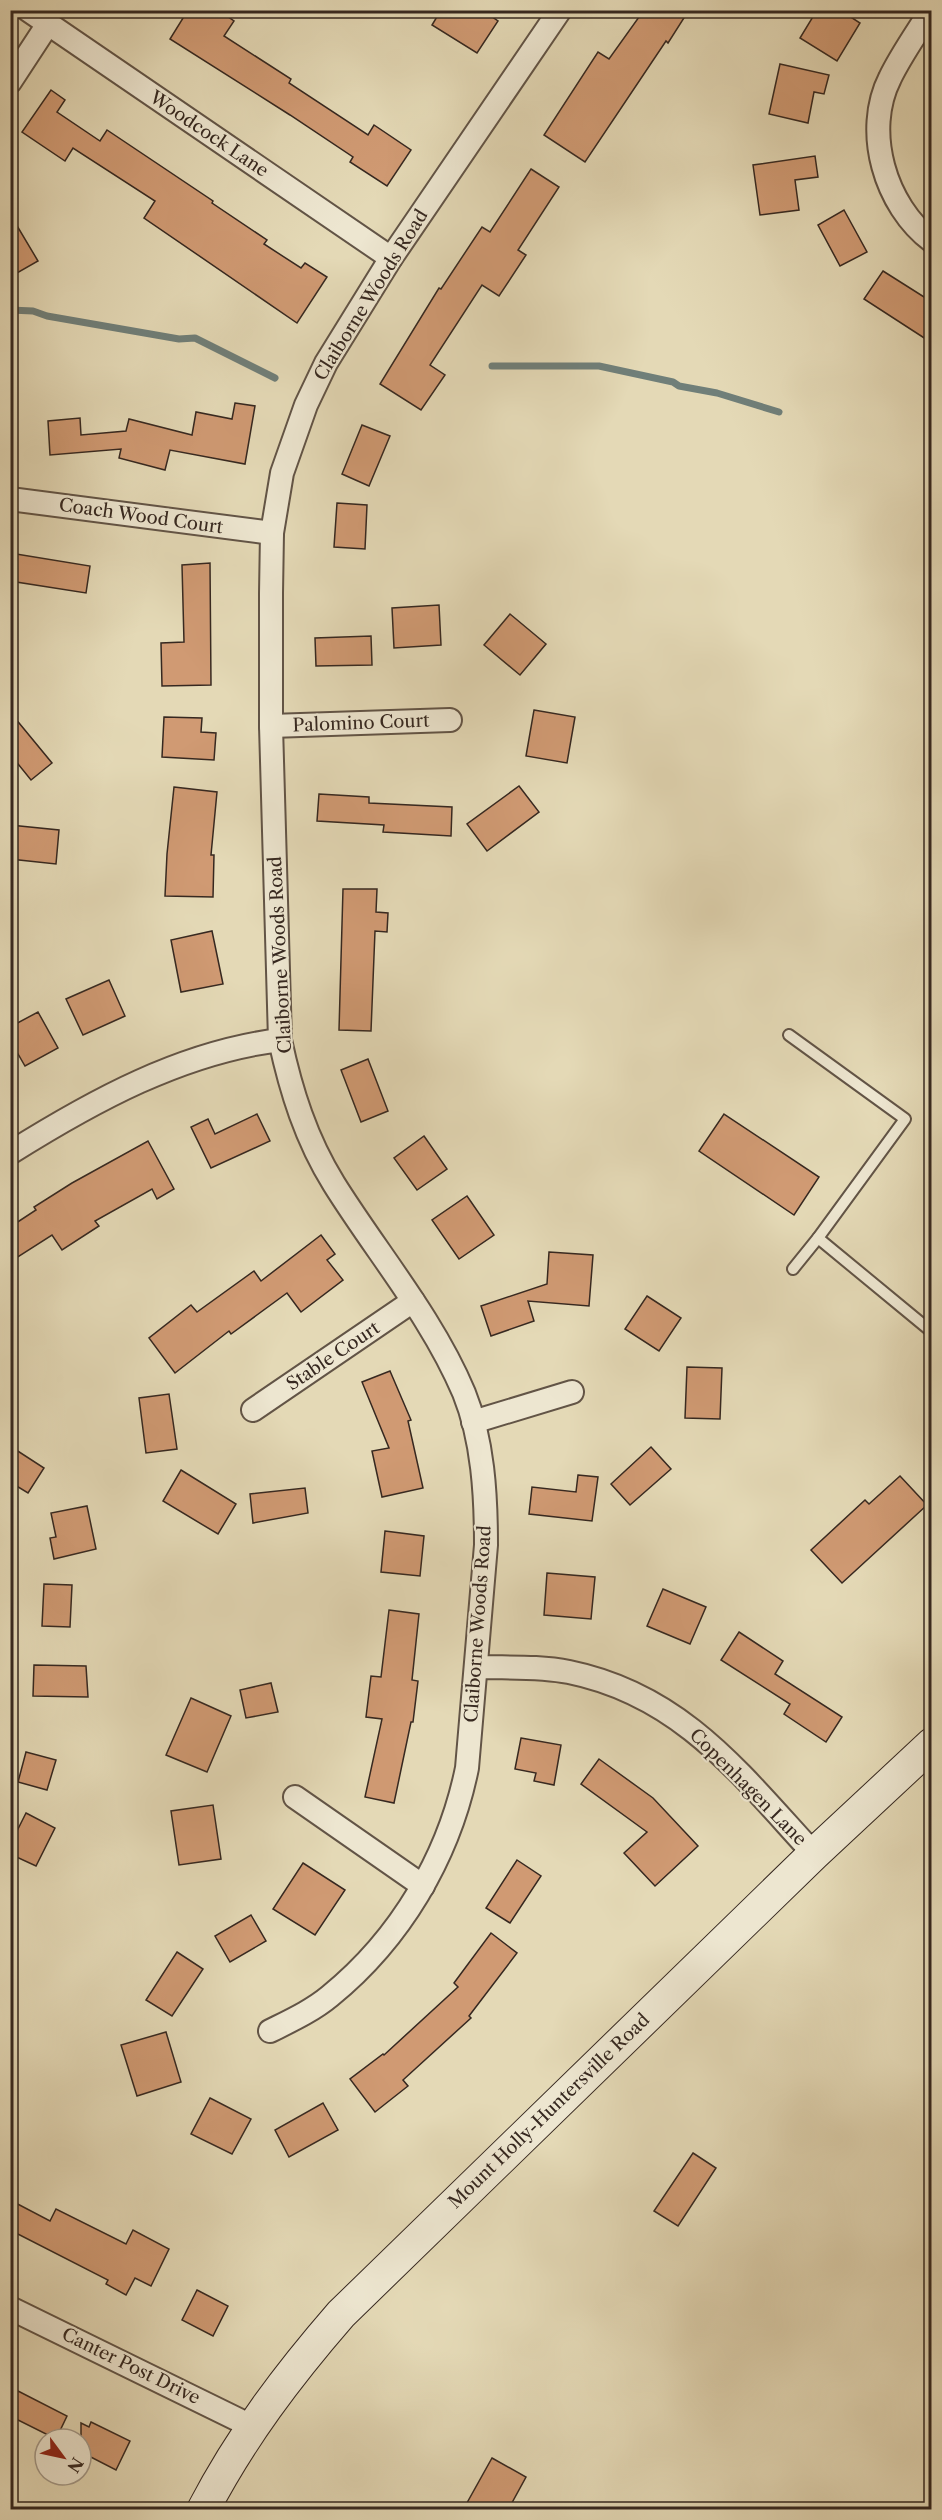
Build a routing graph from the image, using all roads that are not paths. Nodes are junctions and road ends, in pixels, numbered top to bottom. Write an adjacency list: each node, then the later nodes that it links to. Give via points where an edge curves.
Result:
1 (28, 10): 4 (street, Woodcock Lane)
2 (560, 10): 7 (street, Claiborne Woods Road)
3 (931, 10): 6 (street, via 889,79 878,133 884,170 894,195 905,214)
4 (48, 24): 5 (street); 7 (street, Woodcock Lane)
5 (10, 82)
6 (932, 241)
7 (391, 258): 9 (street, Claiborne Woods Road, via 326,363 306,405 282,472)
8 (10, 499): 9 (street, Coach Wood Court)
9 (272, 534): 11 (street, Claiborne Woods Road)
10 (450, 720): 11 (street, Palomino Court)
11 (271, 726): 13 (street, Claiborne Woods Road)
12 (789, 1035): 15 (lane, via 905,1119)
13 (280, 1040): 14 (street, via 231,1048 183,1063 101,1099); 17 (street, Claiborne Woods Road, via 302,1122 326,1171)
14 (10, 1153)
15 (818, 1238): 16 (lane); 18 (lane)
16 (793, 1269)
17 (413, 1301): 20 (street, Stable Court); 21 (street, Claiborne Woods Road, via 464,1393)
18 (932, 1332)
19 (572, 1392): 21 (street)
20 (253, 1410)
21 (473, 1422): 22 (street, Claiborne Woods Road, via 486,1510)
22 (477, 1667): 25 (street, Copenhagen Lane, via 591,1677 654,1703 724,1757); 26 (street, Claiborne Woods Road, via 461,1799 447,1840)
23 (932, 1744): 25 (main road, Mount Holly-Huntersville Road)
24 (295, 1797): 26 (street)
25 (814, 1854): 29 (main road, Mount Holly-Huntersville Road, via 378,2276 291,2372)
26 (423, 1886): 27 (street, Claiborne Woods Road, via 363,1966 328,1998)
27 (270, 2031)
28 (10, 2308): 29 (street, Canter Post Drive)
29 (251, 2426): 30 (main road, Mount Holly-Huntersville Road)
30 (203, 2510)

